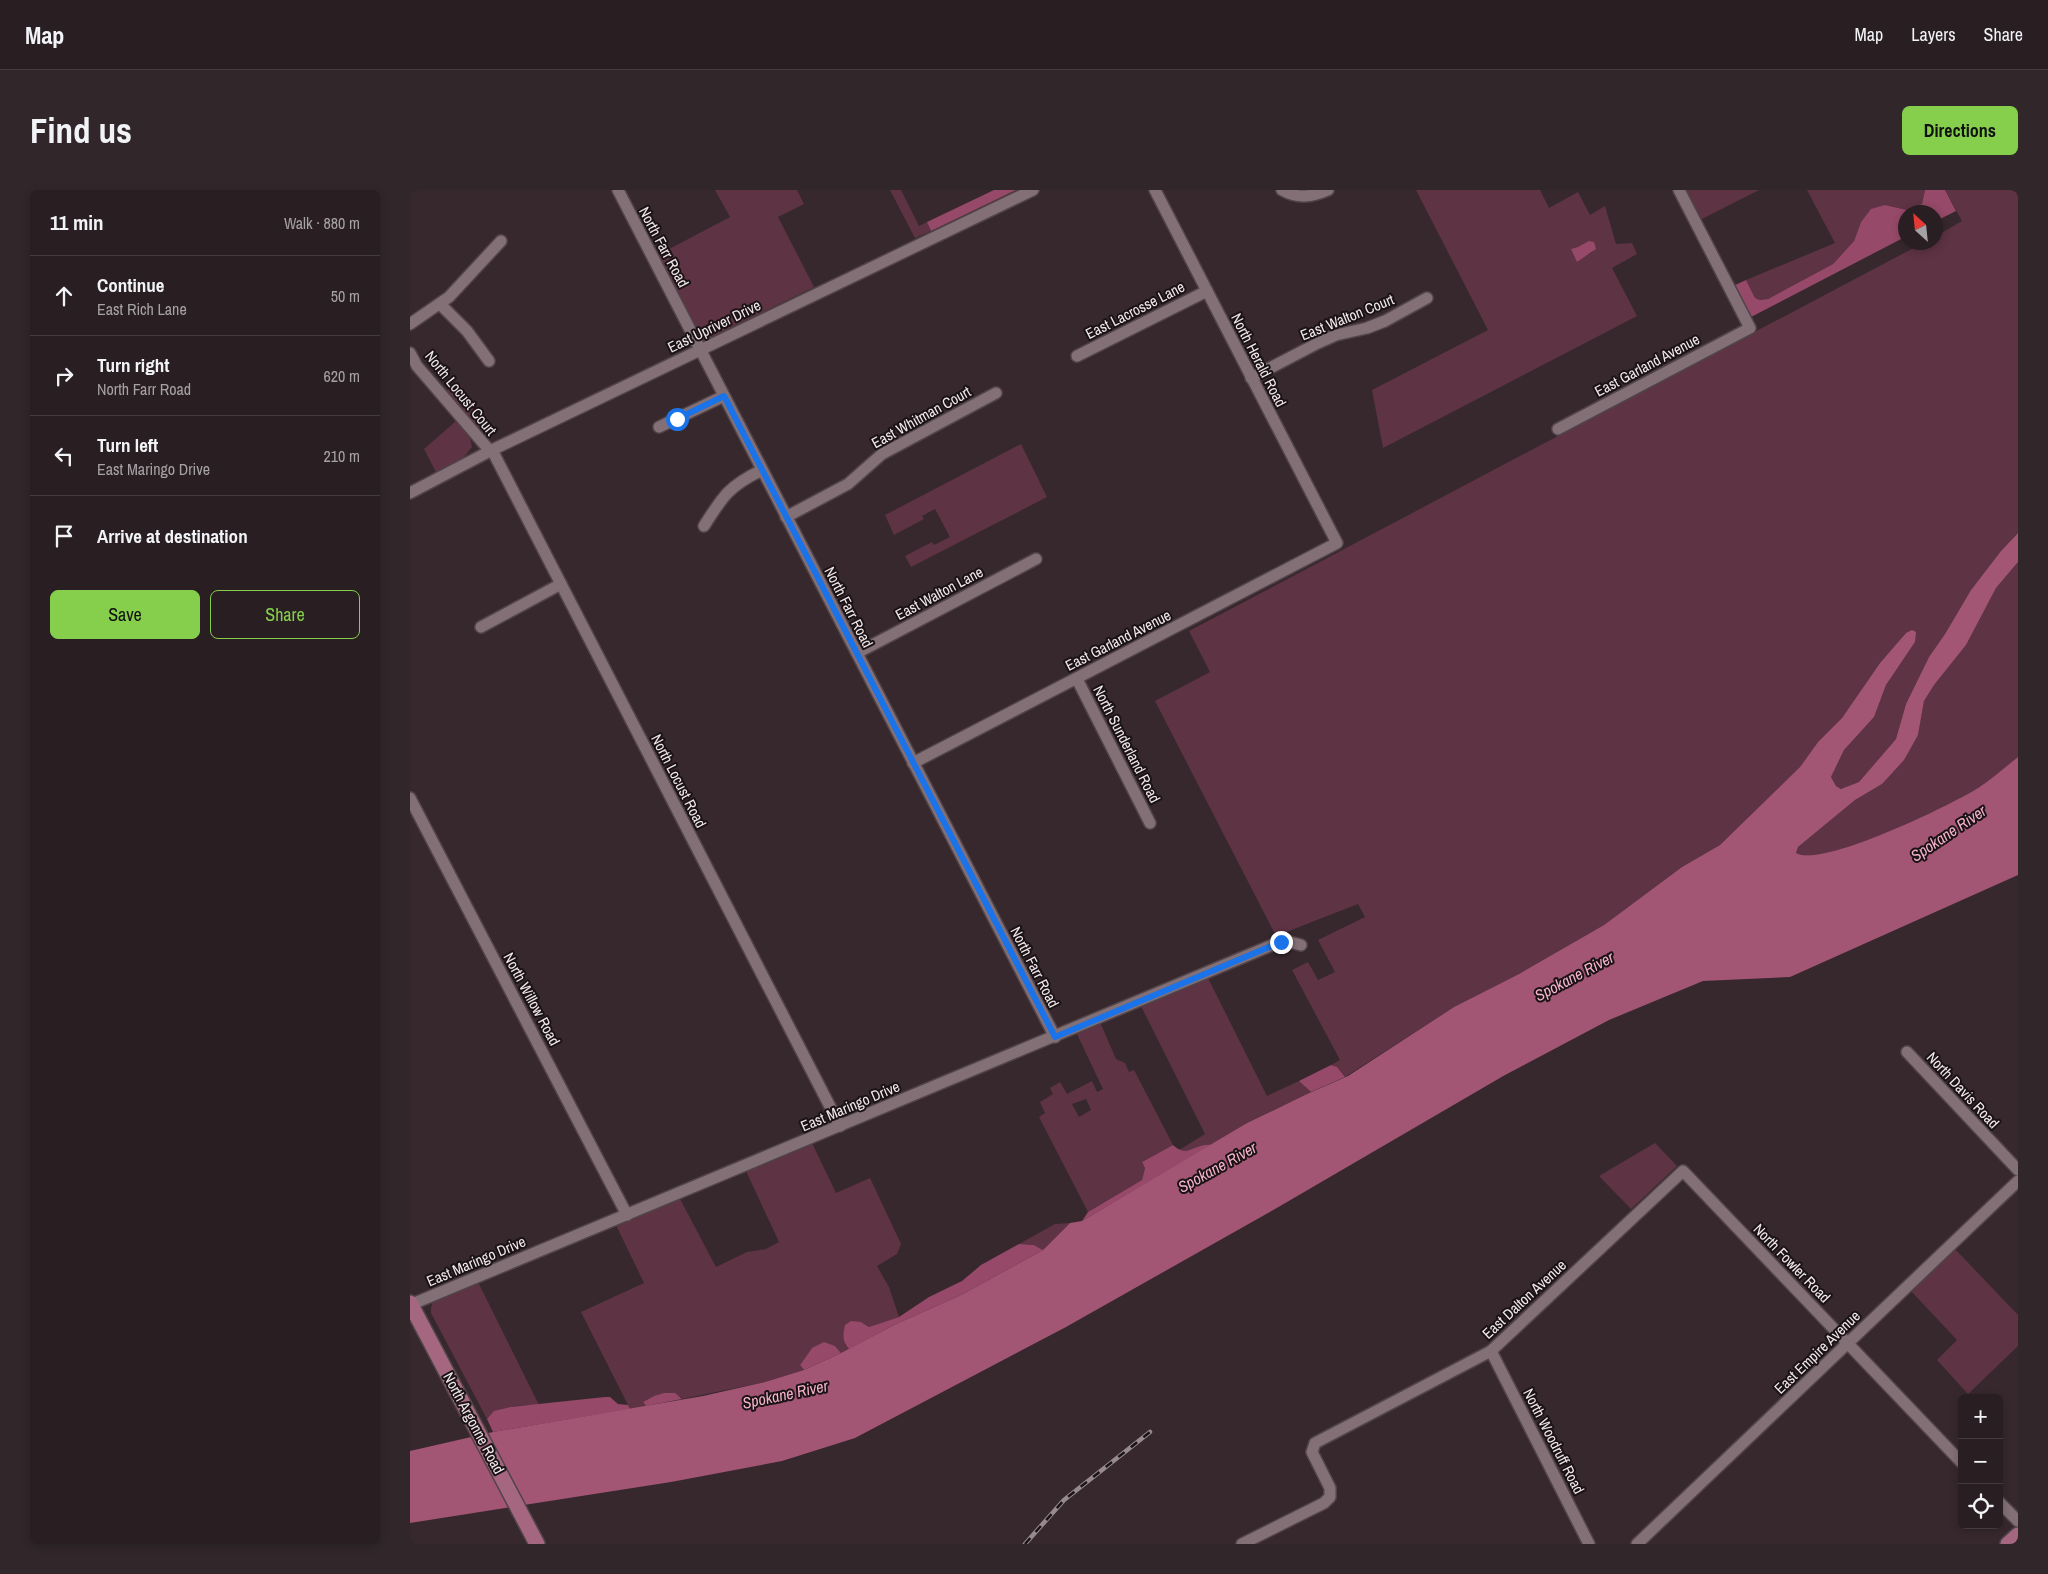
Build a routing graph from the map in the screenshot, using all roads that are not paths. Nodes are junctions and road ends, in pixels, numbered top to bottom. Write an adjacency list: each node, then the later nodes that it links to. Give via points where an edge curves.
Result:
1 (632, 190): 7 (street)
2 (1033, 190): 13 (street, East Upriver Drive)
3 (1155, 190): 9 (street, North Herald Road)
4 (1282, 190): 5 (street, via 1296,196 1316,195)
5 (1328, 190)
6 (1680, 190): 21 (street, East Garland Avenue, via 1750,328)
7 (619, 192): 13 (street, North Farr Road)
8 (501, 241): 11 (street)
9 (1207, 291): 15 (street, East Lacrosse Lane); 17 (street, North Herald Road)
10 (1427, 298): 17 (street, East Walton Court, via 1385,321 1318,343)
11 (440, 304): 12 (street); 16 (street, via 467,330)
12 (410, 324)
13 (701, 349): 19 (street, North Farr Road); 22 (street, East Upriver Drive)
14 (410, 353): 22 (street, North Locust Court, via 417,366)
15 (1077, 356)
16 (489, 361)
17 (1252, 378): 27 (street, North Herald Road)
18 (996, 393): 25 (street, East Whitman Court, via 882,454 848,484)
19 (724, 396): 20 (street); 23 (street, North Farr Road)
20 (659, 427)
21 (1558, 429)
22 (491, 451): 24 (street, East Upriver Drive); 29 (street, North Locust Road)
23 (762, 470): 25 (street, North Farr Road); 26 (street, via 727,491)
24 (410, 493)
25 (786, 517): 31 (street, North Farr Road)
26 (704, 526)
27 (1336, 543): 32 (street, East Garland Avenue)
28 (1036, 559): 31 (street, East Walton Lane)
29 (561, 584): 30 (street); 39 (street, North Locust Road)
30 (481, 627)
31 (856, 653): 33 (street, North Farr Road)
32 (1077, 679): 33 (street, East Garland Avenue); 35 (street, North Sunderland Road)
33 (913, 762): 37 (street, North Farr Road)
34 (410, 798): 43 (street, North Willow Road)
35 (1150, 822)
36 (1301, 945): 37 (street, East Maringo Drive, via 1286,941 1277,943)
37 (1055, 1037): 39 (street, East Maringo Drive)
38 (1907, 1052): 40 (street, North Davis Road)
39 (840, 1126): 43 (street, East Maringo Drive)
40 (2018, 1170)
41 (1683, 1171): 45 (street, North Fowler Road); 46 (street, East Dalton Avenue)
42 (2018, 1181): 45 (street, East Empire Avenue)
43 (627, 1215): 44 (street, East Maringo Drive)
44 (410, 1304): 51 (main road, North Argonne Road)
45 (1847, 1343): 47 (street, North Fowler Road); 54 (street, East Empire Avenue)
46 (1491, 1351): 52 (street, East Dalton Avenue, via 1320,1439 1312,1447 1314,1458 1331,1495 1324,1503); 53 (street, North Woodruff Road)
47 (1958, 1459)
48 (2003, 1506): 49 (street)
49 (2018, 1521)
50 (2018, 1534): 55 (main road)
51 (534, 1537)
52 (1242, 1544)
53 (1590, 1544)
54 (1637, 1544)
55 (2008, 1544)

